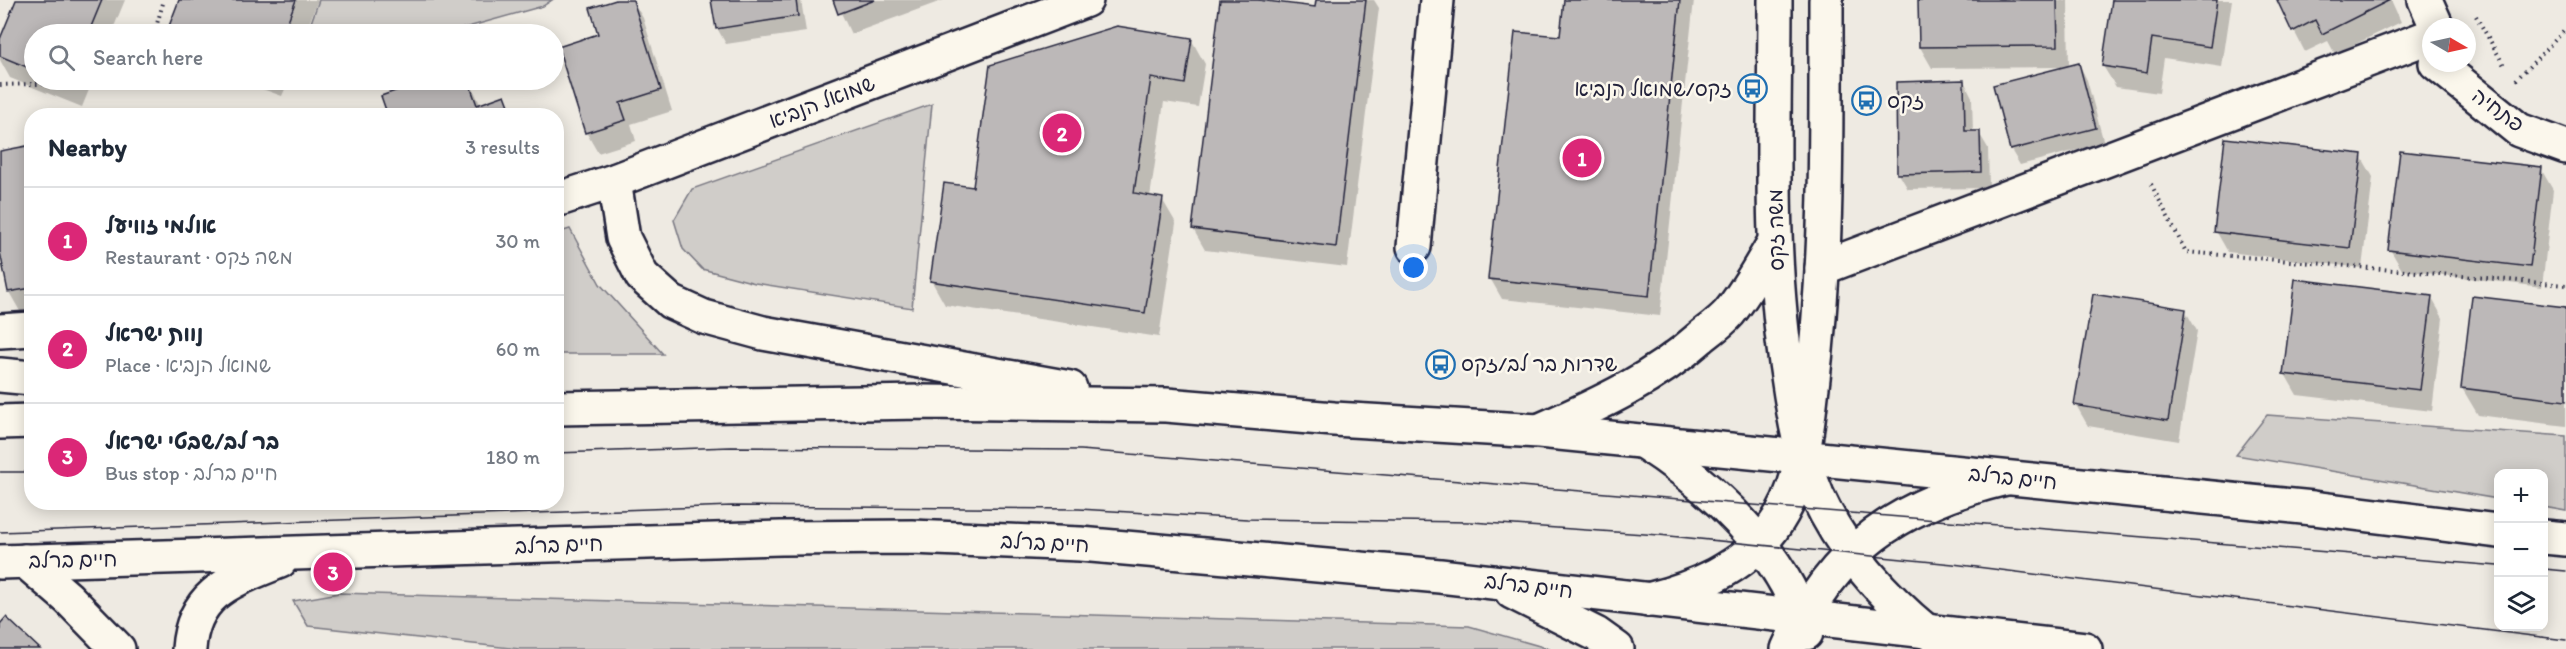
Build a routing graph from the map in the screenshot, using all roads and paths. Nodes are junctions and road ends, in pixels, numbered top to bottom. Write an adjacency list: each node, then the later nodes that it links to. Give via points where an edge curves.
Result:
1 (164, 0): 8 (path)
2 (1086, 0): 17 (main road, שמואל הנביא)
3 (1437, 0): 20 (main road)
4 (1775, 0): 19 (main road, משה זקס)
5 (1826, 0): 21 (main road, משה זקס)
6 (2424, 0): 7 (main road)
7 (2426, 18)
8 (157, 24)
9 (2566, 29): 14 (path)
10 (2422, 49): 16 (main road)
11 (2456, 72): 14 (main road, פתחיה)
12 (24, 84): 13 (path)
13 (0, 85)
14 (2490, 106): 15 (main road, פתחיה, via 2519,130)
15 (2566, 147)
16 (2134, 150): 21 (main road); 22 (path, via 2186,252)
17 (615, 181): 18 (main road, שמואל הנביא); 27 (main road, via 623,238 642,276 672,302 704,317 763,333)
18 (564, 197)
19 (1774, 243): 31 (main road, via 1728,314 1694,344 1617,396); 33 (main road, משה זקס, via 1781,332)
20 (1414, 247)
21 (1822, 268): 33 (main road, משה זקס)
22 (2566, 285)
23 (24, 330): 24 (main road)
24 (0, 331)
25 (0, 375): 26 (main road)
26 (24, 377)
27 (1166, 405): 28 (main road, חיים ברלב, via 923,402); 31 (main road, חיים ברלב)
28 (564, 408)
29 (24, 421): 30 (main road)
30 (0, 422)
31 (1539, 431): 32 (main road, חיים ברלב)
32 (1642, 441): 33 (main road, חיים ברלב); 38 (main road, via 1722,503)
33 (1803, 457): 34 (main road, חיים ברלב); 38 (main road, משה זקס, via 1786,508); 40 (main road, משה זקס, via 1817,495)
34 (2008, 477): 35 (main road, חיים ברלב); 40 (main road, via 1962,490 1915,510)
35 (2494, 530)
36 (2548, 537): 37 (main road)
37 (2566, 539)
38 (1759, 544): 43 (main road, משה זקס, via 1717,575); 44 (main road, via 1778,569)
39 (298, 554): 41 (main road, חיים ברלב); 42 (main road, חיים ברלב, via 912,537 1080,544); 47 (main road, via 224,585 201,607)
40 (1851, 554): 44 (main road, via 1816,594); 45 (main road, משה זקס, via 1900,609)
41 (12, 562): 46 (main road, via 68,598)
42 (1492, 582): 43 (main road, חיים ברלב); 48 (main road, via 1596,634)
43 (1648, 600): 44 (main road, חיים ברלב)
44 (1802, 618): 45 (main road, חיים ברלב); 49 (main road); 50 (main road)
45 (1927, 632): 51 (main road, חיים ברלב)
46 (118, 649)
47 (189, 649)
48 (1617, 649)
49 (1788, 649)
50 (1810, 649)
51 (2085, 649)

